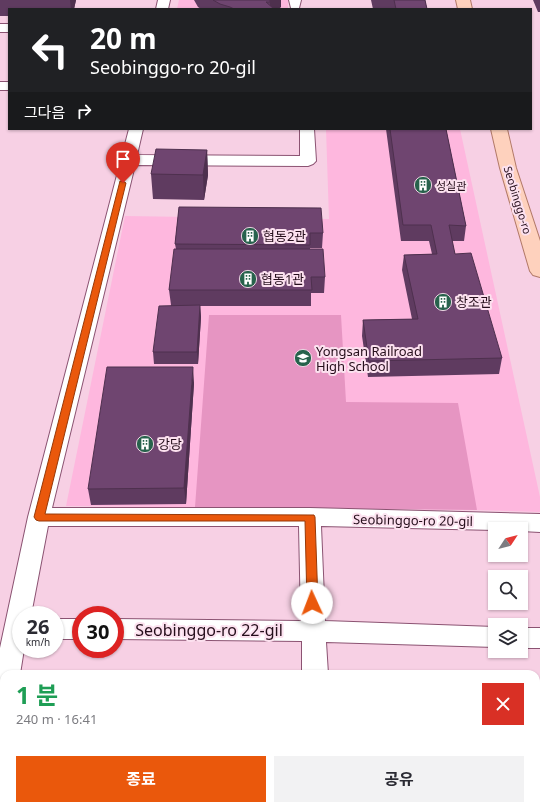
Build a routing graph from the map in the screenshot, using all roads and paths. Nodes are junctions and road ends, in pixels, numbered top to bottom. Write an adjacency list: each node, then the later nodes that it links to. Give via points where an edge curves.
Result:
1 (136, 130): 4 (street)
2 (307, 130): 4 (street, via 308,161)
3 (499, 130): 5 (main road, Seobinggo-ro, via 508,168)
4 (128, 160): 6 (street)
5 (540, 271)
6 (39, 517): 7 (street, Seobinggo-ro 20-gil); 9 (street)
7 (310, 517): 8 (street, Seobinggo-ro 20-gil); 11 (street)
8 (540, 523)
9 (22, 606)
10 (124, 629): 11 (street, Seobinggo-ro 22-gil)
11 (313, 631): 12 (street, Seobinggo-ro 22-gil); 17 (street)
12 (488, 637)
13 (528, 638): 14 (street)
14 (540, 638)
15 (12, 654): 16 (street)
16 (8, 670)
17 (315, 670)

